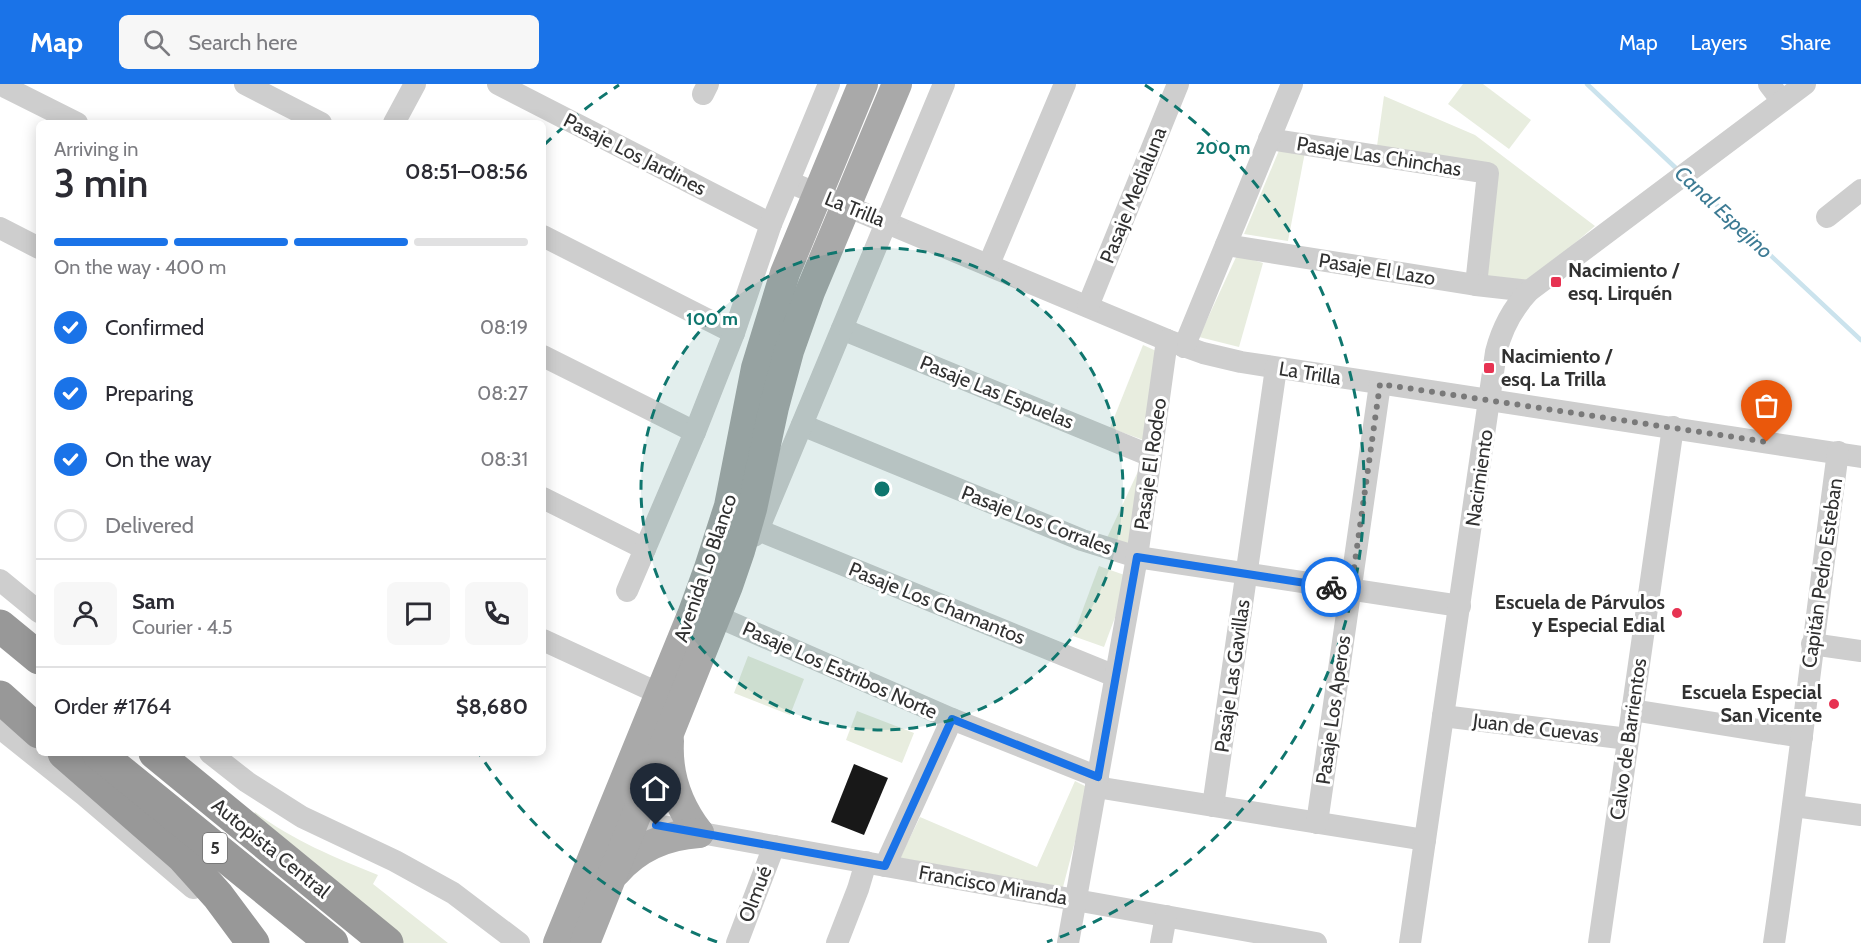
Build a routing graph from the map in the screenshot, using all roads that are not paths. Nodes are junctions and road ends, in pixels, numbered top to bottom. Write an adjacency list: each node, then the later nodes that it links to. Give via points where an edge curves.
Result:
1 (245, 84): 15 (street)
2 (415, 84): 16 (street)
3 (498, 84): 24 (street, Pasaje Los Jardines)
4 (829, 84): 18 (street)
5 (863, 84): 20 (main road, Avenida Lo Blanco)
6 (897, 84): 21 (main road, Avenida Lo Blanco)
7 (944, 84): 23 (street, Avenida Lo Blanco)
8 (1065, 84): 29 (street)
9 (1178, 84): 32 (street, Pasaje Medialuna)
10 (1292, 84): 17 (street, Pasaje El Rodeo)
11 (1804, 84): 13 (street, Nacimiento)
12 (6, 92): 14 (street)
13 (1776, 93): 31 (street, Nacimiento, via 1696,166)
14 (70, 120)
15 (315, 120)
16 (396, 120)
17 (1269, 139): 27 (street, Pasaje El Rodeo); 30 (street, Pasaje Las Chinchas, via 1488,173)
18 (789, 182): 20 (street, La Trilla); 24 (street)
19 (1861, 190): 22 (street)
20 (818, 194): 21 (street, La Trilla); 64 (main road, Avenida Lo Blanco, via 785,273 766,332 720,537)
21 (846, 205): 23 (street, La Trilla); 47 (main road, Avenida Lo Blanco, via 789,351 752,509)
22 (1827, 217)
23 (887, 222): 29 (street, La Trilla); 33 (street, Avenida Lo Blanco)
24 (771, 224): 34 (street)
25 (0, 228): 28 (street)
26 (546, 238): 34 (street)
27 (1226, 245): 30 (street, Pasaje El Lazo); 35 (street, Pasaje El Rodeo)
28 (36, 246)
29 (989, 264): 32 (street, La Trilla)
30 (1476, 285): 31 (street, Pasaje El Lazo)
31 (1529, 291): 39 (street, Nacimiento, via 1503,328)
32 (1088, 306): 35 (street, La Trilla)
33 (842, 329): 40 (street, Avenida Lo Blanco); 44 (street, Pasaje Las Espuelas)
34 (734, 333): 42 (street)
35 (1176, 343): 37 (street, La Trilla, via 1219,357); 44 (street, Pasaje El Rodeo)
36 (546, 358): 42 (street)
37 (1276, 368): 38 (street, La Trilla); 50 (street, Pasaje Las Gavillas)
38 (1380, 384): 39 (street, La Trilla); 52 (street, Pasaje Los Aperos)
39 (1490, 399): 41 (street, La Trilla); 54 (street, Nacimiento)
40 (802, 425): 47 (street, Avenida Lo Blanco); 49 (street, Pasaje Los Corrales, via 1082,540)
41 (1673, 428): 43 (street, La Trilla); 67 (street, Calvo de Barrientos)
42 (695, 432): 48 (street)
43 (1838, 452): 45 (street, La Trilla); 59 (street, Capitán Pedro Esteban)
44 (1151, 456): 49 (street, Pasaje El Rodeo)
45 (1861, 456)
46 (546, 500): 48 (street)
47 (749, 541): 56 (main road, Avenida Lo Blanco); 63 (street, Pasaje Los Chamantos)
48 (645, 549): 53 (street)
49 (1137, 557): 50 (street, Pasaje Los Corrales); 63 (street, Pasaje El Rodeo)
50 (1246, 574): 52 (street, Pasaje Los Corrales); 80 (street, Pasaje Las Gavillas)
51 (0, 580): 55 (street)
52 (1351, 590): 54 (street, Pasaje Los Corrales); 84 (street, Pasaje Los Aperos)
53 (627, 591)
54 (1460, 606): 68 (street, Nacimiento)
55 (36, 610)
56 (716, 616): 69 (street, Pasaje Los Estribos Norte); 72 (main road, Avenida Lo Blanco)
57 (0, 626): 61 (highway)
58 (546, 641): 64 (street)
59 (1812, 644): 60 (street); 73 (street, Capitán Pedro Esteban)
60 (1861, 651)
61 (36, 656)
62 (0, 674): 66 (highway)
63 (1115, 676): 79 (street, Pasaje El Rodeo)
64 (660, 694): 85 (main road, Avenida Lo Blanco)
65 (0, 697): 71 (highway)
66 (36, 703)
67 (1632, 710): 73 (street); 74 (street, Calvo de Barrientos)
68 (1443, 716): 74 (street, Juan de Cuevas); 87 (street, Nacimiento)
69 (952, 719): 79 (street, Pasaje Los Estribos Norte); 89 (street)
70 (0, 728): 94 (street, via 177,873)
71 (36, 729)
72 (669, 735): 83 (main road, Avenida Lo Blanco); 86 (main road, via 675,790)
73 (1802, 737): 81 (street, Capitán Pedro Esteban)
74 (1628, 739): 106 (street, Calvo de Barrientos)
75 (67, 756): 94 (highway, via 182,856)
76 (102, 756): 95 (highway, Autopista Central / 5)
77 (159, 756): 96 (highway, Autopista Central / 5)
78 (214, 756): 97 (street, via 302,817 453,893)
79 (1097, 782): 80 (street, Pasaje Los Estribos Norte); 91 (street, Pasaje El Rodeo)
80 (1213, 806): 84 (street, Pasaje Los Estribos Norte)
81 (1794, 806): 82 (street); 107 (street, Capitán Pedro Esteban)
82 (1861, 815)
83 (634, 821): 85 (main road, via 621,821); 86 (street, Francisco Miranda); 90 (main road, Avenida Lo Blanco)
84 (1317, 823): 87 (street, Pasaje Los Estribos Norte)
85 (604, 830): 98 (main road, Avenida Lo Blanco)
86 (699, 833): 88 (street, Francisco Miranda); 90 (main road, via 673,836 649,845)
87 (1425, 840): 105 (street, Nacimiento)
88 (774, 846): 89 (street, Francisco Miranda); 100 (street, Olmué)
89 (876, 864): 91 (street, Francisco Miranda); 101 (street, via 858,889)
90 (612, 877): 99 (main road, Avenida Lo Blanco)
91 (1075, 900): 92 (street, Francisco Miranda); 102 (street, Pasaje El Rodeo)
92 (1166, 916): 93 (street, Francisco Miranda); 103 (street)
93 (1240, 936): 104 (street, Francisco Miranda)
94 (252, 943)
95 (332, 943)
96 (387, 943)
97 (519, 943)
98 (558, 943)
99 (585, 943)
100 (737, 943)
101 (837, 943)
102 (1068, 943)
103 (1161, 943)
104 (1316, 943)
105 (1410, 943)
106 (1599, 943)
107 (1774, 943)

